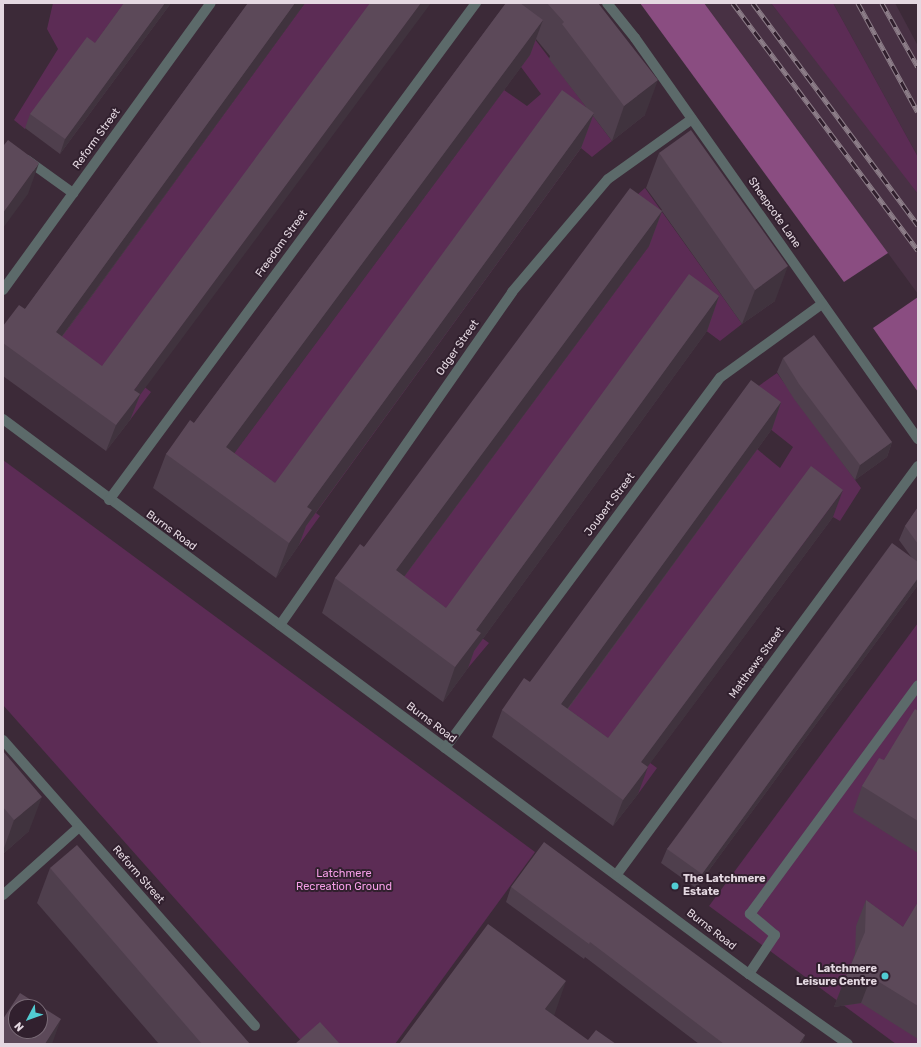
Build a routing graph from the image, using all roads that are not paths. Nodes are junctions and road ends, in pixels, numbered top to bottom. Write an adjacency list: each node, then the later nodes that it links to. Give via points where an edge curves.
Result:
1 (211, 3): 6 (street, Reform Street)
2 (476, 3): 12 (street, Freedom Street)
3 (607, 3): 4 (street, Sheepcote Lane)
4 (692, 119): 8 (street, Sheepcote Lane); 13 (street, Odger Street, via 608,179 512,292)
5 (19, 154): 6 (street)
6 (73, 193): 7 (street, Reform Street)
7 (3, 290)
8 (822, 304): 10 (street, Sheepcote Lane); 16 (street, Joubert Street, via 740,362 717,383)
9 (3, 419): 12 (street, Burns Road)
10 (918, 439)
11 (918, 466): 18 (street, Matthews Street)
12 (109, 500): 13 (street, Burns Road)
13 (280, 625): 16 (street, Burns Road)
14 (918, 685): 20 (street, via 750,914 775,935)
15 (3, 740): 17 (street, Reform Street)
16 (445, 748): 18 (street, Burns Road)
17 (79, 827): 19 (street); 21 (street, Reform Street)
18 (617, 874): 20 (street, Burns Road)
19 (3, 896)
20 (749, 974): 22 (street, Burns Road)
21 (255, 1026)
22 (848, 1044)

